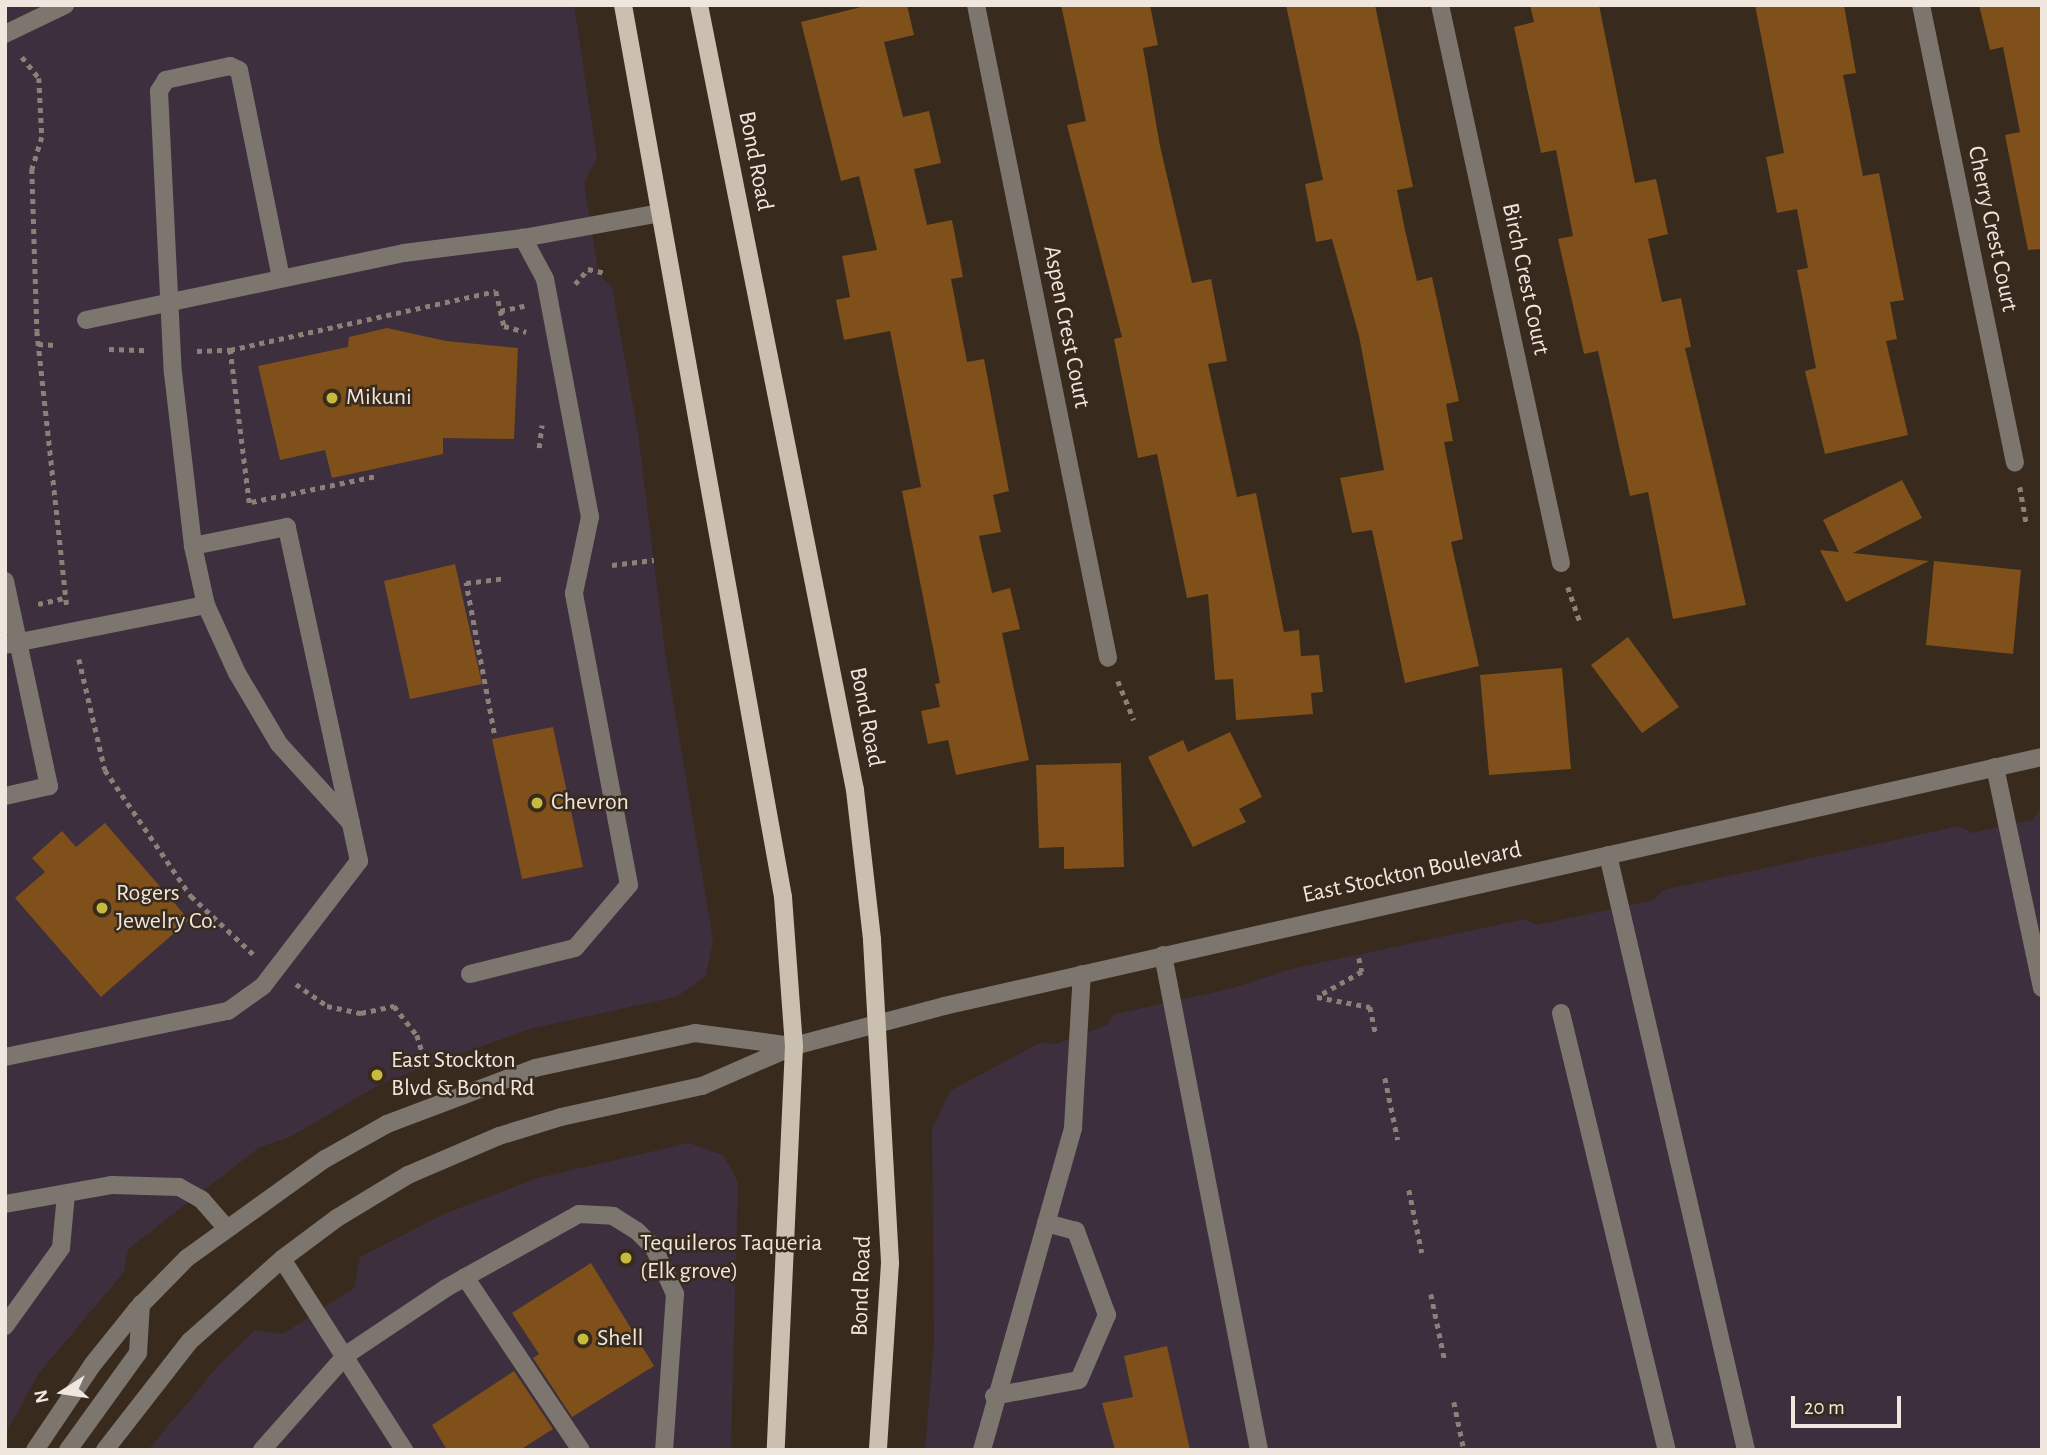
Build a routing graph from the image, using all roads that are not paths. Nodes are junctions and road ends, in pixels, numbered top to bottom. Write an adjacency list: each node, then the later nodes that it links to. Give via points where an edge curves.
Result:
1 (65, 5): 7 (street)
2 (623, 5): 8 (main road)
3 (699, 5): 30 (main road, Bond Road, via 856,790)
4 (976, 5): 19 (street, Aspen Crest Court)
5 (1440, 5): 15 (street, Birch Crest Court)
6 (1921, 5): 13 (street, Cherry Crest Court)
7 (5, 34)
8 (660, 213): 9 (street); 31 (main road, via 765,779 783,897)
9 (523, 238): 10 (street, via 404,253); 26 (street, via 545,279 590,517 573,593 629,885 575,948)
10 (281, 278): 11 (street); 11 (street, via 239,70 230,66 166,80 159,91)
11 (171, 301): 12 (street); 14 (street, via 173,373)
12 (86, 320)
13 (2015, 462)
14 (193, 546): 17 (street); 23 (street, via 287,527)
15 (1561, 563)
16 (5, 581): 18 (street)
17 (206, 605): 18 (street); 23 (street, via 237,673 279,744)
18 (12, 643): 22 (street, via 49,786)
19 (1108, 657)
20 (2042, 757): 21 (street, East Stockton Boulevard)
21 (1995, 767): 24 (street, East Stockton Boulevard); 28 (street)
22 (5, 796)
23 (351, 822): 32 (street, via 359,861 263,986 228,1011)
24 (1608, 855): 25 (street, East Stockton Boulevard); 55 (street)
25 (1163, 955): 27 (street, East Stockton Boulevard); 53 (street)
26 (470, 974)
27 (1082, 974): 30 (street, East Stockton Boulevard); 35 (street, via 1073,1128)
28 (2042, 988)
29 (1561, 1013): 54 (street)
30 (878, 1026): 31 (street, East Stockton Boulevard); 51 (main road, Bond Road, via 890,1263)
31 (794, 1045): 36 (street, East Stockton Boulevard, via 695,1033 499,1079 387,1124 325,1159); 37 (street, East Stockton Boulevard, via 702,1086 561,1117 446,1157 349,1211); 50 (main road)
32 (5, 1056)
33 (66, 1194): 34 (street); 36 (street, via 112,1185 179,1187 202,1200); 40 (street, via 61,1248)
34 (5, 1204)
35 (1046, 1223): 42 (street); 42 (street, via 1076,1231 1107,1315 1079,1380)
36 (226, 1228): 39 (street, East Stockton Boulevard, via 187,1258)
37 (282, 1259): 41 (street); 45 (street, East Stockton Boulevard, via 190,1341)
38 (465, 1278): 41 (street); 48 (street); 49 (street, via 579,1214 613,1216 637,1231 654,1248 675,1294)
39 (141, 1304): 43 (street, East Stockton Boulevard, via 93,1364); 44 (street, via 138,1353)
40 (5, 1326)
41 (346, 1355): 46 (street); 47 (street)
42 (994, 1396): 52 (street)
43 (35, 1450)
44 (68, 1450)
45 (105, 1450)
46 (262, 1450)
47 (404, 1450)
48 (581, 1450)
49 (664, 1450)
50 (776, 1450)
51 (878, 1450)
52 (982, 1450)
53 (1259, 1450)
54 (1667, 1450)
55 (1746, 1450)

